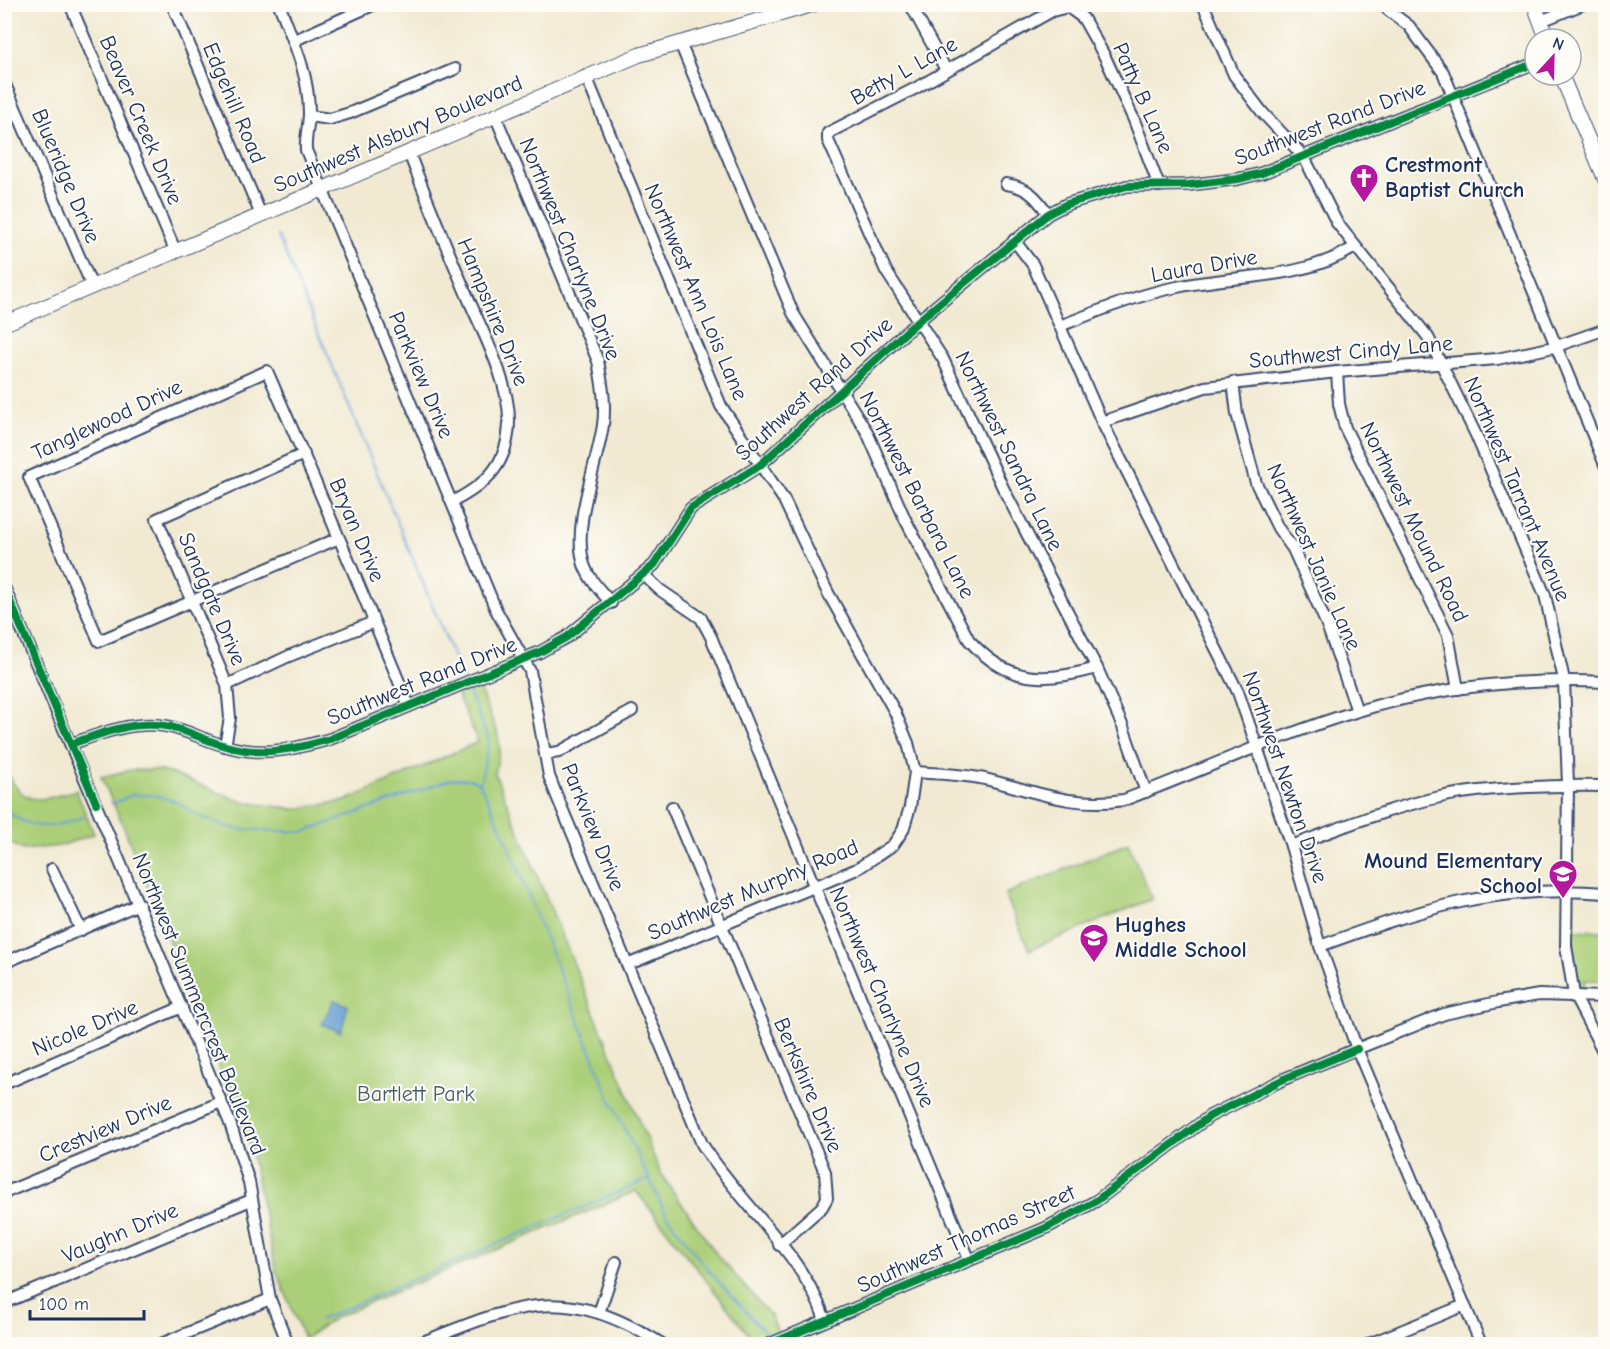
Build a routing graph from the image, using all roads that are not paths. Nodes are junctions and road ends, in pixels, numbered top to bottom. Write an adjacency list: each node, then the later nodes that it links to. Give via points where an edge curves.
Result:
1 (70, 4): 36 (street, Beaver Creek Drive)
2 (172, 4): 33 (street, Edgehill Road)
3 (279, 4): 14 (street, Parkview Drive)
4 (375, 4): 14 (street)
5 (815, 4): 15 (main road, Southwest Alsbury Boulevard)
6 (910, 4): 18 (street)
7 (1203, 4): 27 (street, Northwest Tarrant Avenue, via 1234,75)
8 (1534, 4): 12 (main road)
9 (1582, 4): 12 (street)
10 (1061, 7): 18 (street, Betty L Lane); 30 (street, Patty B Lane, via 1068,7 1083,18 1091,31 1134,120)
11 (1388, 10): 22 (street, via 1409,26 1443,72)
12 (1541, 21): 13 (main road)
13 (1543, 27)
14 (295, 40): 24 (street, Parkview Drive, via 303,63)
15 (680, 43): 19 (main road, Southwest Alsbury Boulevard); 47 (street, Northwest Barbara Lane, via 793,313)
16 (1523, 68): 22 (street, Southwest Rand Drive)
17 (455, 69): 24 (street, via 350,113 330,119)
18 (946, 70): 25 (street, Betty L Lane)
19 (585, 76): 23 (main road, Southwest Alsbury Boulevard); 50 (street, Northwest Ann Lois Lane, via 721,406)
20 (4, 82): 37 (street, Blueridge Drive)
21 (1567, 87): 28 (main road)
22 (1452, 95): 27 (street, Southwest Rand Drive); 42 (street)
23 (495, 115): 26 (main road, Southwest Alsbury Boulevard); 57 (street, Northwest Charlyne Drive, via 598,361 605,404 581,546 589,576)
24 (309, 116): 31 (street, Parkview Drive, via 304,136 306,150)
25 (828, 133): 38 (street, Northwest Sandra Lane, via 886,271)
26 (410, 153): 31 (main road, Southwest Alsbury Boulevard); 52 (street, Hampshire Drive, via 509,407 506,444 495,472 477,489)
27 (1304, 157): 30 (street, Southwest Rand Drive, via 1238,179); 35 (street, Northwest Tarrant Avenue, via 1337,223)
28 (1605, 181)
29 (1006, 184): 32 (street, via 1033,193)
30 (1159, 186): 32 (street, Southwest Rand Drive, via 1127,186 1106,191)
31 (321, 191): 33 (main road, Southwest Alsbury Boulevard); 52 (street, Parkview Drive)
32 (1048, 214): 34 (street, Southwest Rand Drive)
33 (261, 215): 36 (main road, Southwest Alsbury Boulevard)
34 (1014, 240): 38 (street, Southwest Rand Drive); 40 (street, Northwest Newton Drive, via 1033,265)
35 (1355, 248): 40 (street, Laura Drive, via 1298,272 1177,287); 43 (street, Northwest Tarrant Avenue, via 1409,310)
36 (175, 250): 37 (main road, Southwest Alsbury Boulevard)
37 (92, 286): 39 (main road, Southwest Alsbury Boulevard)
38 (918, 321): 47 (street, Southwest Rand Drive); 60 (street, Northwest Sandra Lane, via 943,359 1004,489)
39 (5, 324)
40 (1060, 326): 48 (street, Northwest Newton Drive)
41 (1605, 330): 42 (street, Southwest Cindy Lane)
42 (1554, 347): 43 (street, Southwest Cindy Lane, via 1497,359); 51 (street)
43 (1441, 364): 45 (street, Southwest Cindy Lane); 61 (street, Northwest Tarrant Avenue, via 1545,595)
44 (267, 371): 49 (street, Bryan Drive); 56 (street, Tanglewood Drive, via 29,477 99,641)
45 (1336, 372): 46 (street, Southwest Cindy Lane); 64 (street, Northwest Mound Road, via 1345,428 1448,635)
46 (1233, 382): 48 (street, Southwest Cindy Lane, via 1161,399); 67 (street, Northwest Janie Lane, via 1237,414 1256,483 1293,549 1327,625)
47 (841, 389): 50 (street, Southwest Rand Drive); 60 (street, Northwest Barbara Lane, via 867,432 949,606 984,657 1021,676 1049,679)
48 (1102, 422): 70 (street, Northwest Newton Drive, via 1220,651)
49 (304, 454): 53 (street, Bryan Drive); 56 (street, Sandgate Drive, via 157,519)
50 (759, 466): 54 (street, Southwest Rand Drive, via 691,508); 72 (street, Northwest Ann Lois Lane, via 784,500 827,591 895,712)
51 (1605, 467)
52 (452, 502): 59 (street, Parkview Drive, via 496,610)
53 (339, 538): 56 (street); 58 (street, Bryan Drive)
54 (645, 575): 57 (street, Southwest Rand Drive); 79 (street, Northwest Charlyne Drive, via 701,618)
55 (4, 587): 68 (street)
56 (193, 600): 63 (street, Sandgate Drive)
57 (611, 603): 59 (street, Southwest Rand Drive, via 556,645)
58 (374, 622): 63 (street); 65 (street, Bryan Drive)
59 (523, 659): 65 (street, Southwest Rand Drive); 71 (street, Parkview Drive, via 534,687)
60 (1097, 668): 75 (street, Northwest Sandra Lane)
61 (1564, 680): 62 (street); 64 (street); 73 (street, Northwest Tarrant Avenue)
62 (1605, 682)
63 (227, 685): 69 (street, Sandgate Drive, via 230,718)
64 (1458, 689): 67 (street)
65 (409, 706): 69 (street, Southwest Rand Drive, via 296,749 268,753)
66 (632, 711): 71 (street, via 559,752)
67 (1357, 711): 70 (street)
68 (71, 744): 69 (street, Southwest Rand Drive, via 135,725 165,726); 82 (street, Northwest Summercrest Boulevard)
69 (225, 746)
70 (1259, 748): 75 (street); 77 (street, Northwest Newton Drive)
71 (545, 754): 87 (street, Parkview Drive, via 556,794)
72 (915, 772): 75 (street, via 969,776 1089,804 1124,800); 79 (street, Southwest Murphy Road, via 910,807 903,830 893,845 857,869)
73 (1568, 785): 74 (street); 77 (street, via 1441,796); 80 (street, Northwest Tarrant Avenue)
74 (1605, 786)
75 (1146, 792)
76 (672, 807): 83 (street, Berkshire Drive)
77 (1291, 846): 85 (street, Northwest Newton Drive)
78 (52, 869): 84 (street)
79 (815, 887): 83 (street, Southwest Murphy Road); 98 (street, Northwest Charlyne Drive)
80 (1567, 890): 81 (street); 85 (street, via 1503,893 1450,902); 88 (street, Northwest Tarrant Avenue, via 1566,946)
81 (1605, 893)
82 (139, 904): 84 (street); 90 (street, Northwest Summercrest Boulevard)
83 (720, 926): 87 (street, Southwest Murphy Road); 97 (street, Berkshire Drive, via 825,1172 827,1198 822,1207)
84 (81, 930): 86 (street)
85 (1320, 946): 91 (street, Northwest Newton Drive)
86 (4, 963)
87 (627, 965): 97 (street, Parkview Drive, via 702,1144)
88 (1574, 995): 89 (street, Southwest Thomas Street); 91 (street, Southwest Thomas Street, via 1539,995 1444,1014); 92 (street, Northwest Tarrant Avenue)
89 (1605, 997)
90 (182, 1007): 93 (street, Nicole Drive); 94 (street, Northwest Summercrest Boulevard)
91 (1357, 1049): 98 (street, Southwest Thomas Street, via 1236,1102 1177,1139 1096,1201 1046,1228); 102 (street, Northwest Newton Drive)
92 (1605, 1057)
93 (4, 1084)
94 (221, 1101): 95 (street, Crestview Drive); 96 (street, Northwest Summercrest Boulevard, via 249,1182)
95 (4, 1193)
96 (251, 1200): 100 (street, Northwest Summercrest Boulevard); 101 (street, Vaughn Drive)
97 (779, 1245): 104 (street, Parkview Drive, via 809,1281)
98 (969, 1259): 104 (street, Southwest Thomas Street)
99 (616, 1262): 103 (street)
100 (270, 1299): 106 (street); 107 (street, Northwest Summercrest Boulevard)
101 (4, 1303)
102 (1466, 1305): 110 (street); 111 (street, Northwest Newton Drive)
103 (599, 1313): 108 (street, via 584,1308 526,1307 488,1316); 109 (street)
104 (825, 1320): 105 (street, Southwest Thomas Street)
105 (774, 1342)
106 (161, 1344)
107 (288, 1344)
108 (418, 1344)
109 (662, 1344)
110 (1369, 1344)
111 (1481, 1344)

